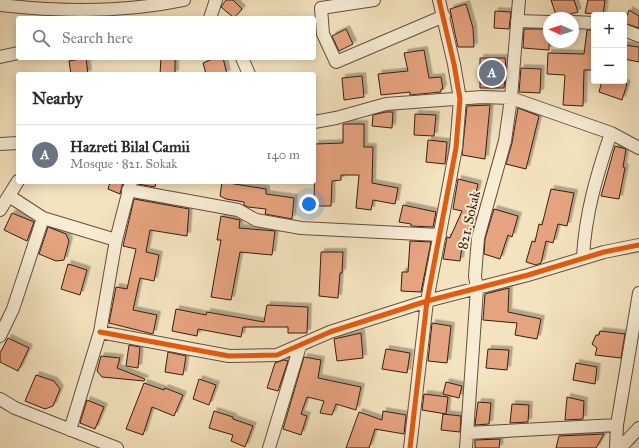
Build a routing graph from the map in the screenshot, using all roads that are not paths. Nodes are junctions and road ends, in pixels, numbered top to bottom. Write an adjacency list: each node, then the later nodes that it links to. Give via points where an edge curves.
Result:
1 (184, 0): 6 (street, via 150,7 89,11)
2 (216, 0): 7 (street)
3 (374, 0): 8 (street, via 321,8 323,34 336,62)
4 (438, 0): 8 (street)
5 (519, 0): 9 (street, 821. Sokak)
6 (0, 5)
7 (211, 16)
8 (444, 16): 20 (street)
9 (517, 21): 10 (street); 19 (street, 821. Sokak)
10 (543, 22)
11 (579, 22): 12 (street)
12 (591, 23)
13 (627, 31): 14 (street)
14 (639, 36)
15 (16, 53): 16 (street)
16 (0, 57)
17 (243, 60): 18 (street)
18 (248, 72)
19 (511, 98): 20 (street); 22 (street); 35 (street, 821. Sokak, via 505,141 478,238 475,276)
20 (460, 99): 21 (street, via 386,104); 31 (street, via 456,148)
21 (316, 122)
22 (611, 133): 25 (street); 34 (street, via 594,182 584,232)
23 (16, 143): 24 (street)
24 (0, 144)
25 (639, 148)
26 (16, 184): 28 (street)
27 (129, 186): 31 (street, via 238,210 256,220 301,228); 32 (street)
28 (9, 196): 29 (street); 30 (street)
29 (0, 210)
30 (43, 218): 32 (street); 39 (street, via 13,309)
31 (440, 235): 37 (street)
32 (116, 240): 38 (street)
33 (639, 245): 34 (street)
34 (583, 258): 35 (street)
35 (477, 289): 37 (street); 45 (street, 821. Sokak)
36 (639, 293): 42 (street)
37 (427, 301): 40 (street, via 330,332); 50 (street)
38 (100, 332): 40 (street, via 229,356 277,355); 44 (street)
39 (0, 336)
40 (300, 346): 49 (street)
41 (0, 399): 44 (street, via 15,408)
42 (617, 425): 45 (street); 52 (street)
43 (639, 428): 53 (street)
44 (70, 430): 46 (street)
45 (468, 434): 51 (street, 821. Sokak)
46 (88, 437): 47 (street); 48 (street)
47 (82, 448)
48 (117, 448)
49 (269, 448)
50 (410, 448)
51 (466, 448)
52 (616, 448)
53 (620, 448)

